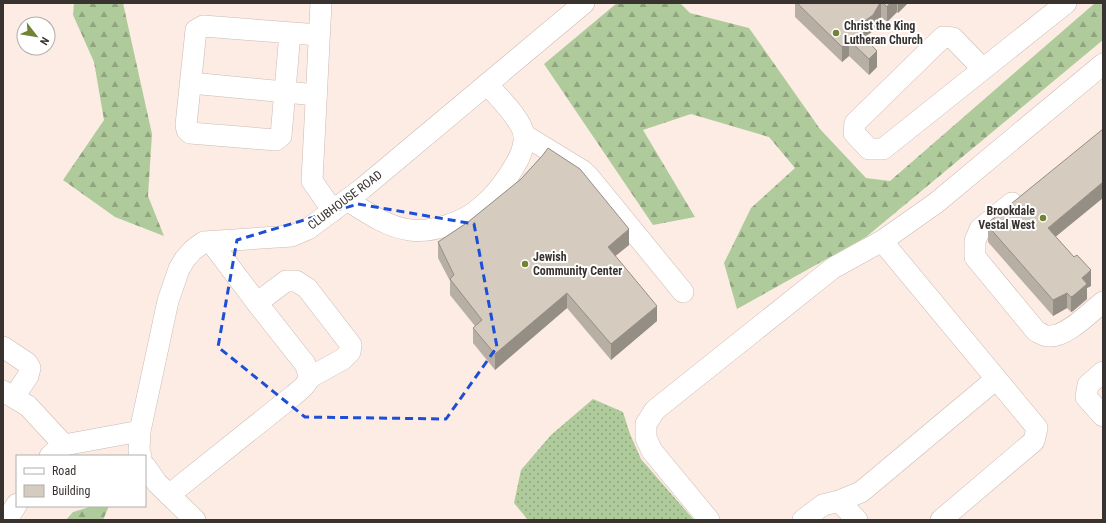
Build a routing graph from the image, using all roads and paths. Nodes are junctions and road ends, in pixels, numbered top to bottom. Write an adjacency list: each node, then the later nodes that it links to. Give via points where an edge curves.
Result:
1 (321, 3): 5 (street)
2 (584, 3): 9 (street, CLUBHOUSE ROAD)
3 (1061, 4): 7 (street)
4 (290, 33): 5 (street); 8 (street, via 203,26 196,30); 10 (street)
5 (319, 35): 11 (street)
6 (1103, 64): 15 (street, via 936,203)
7 (983, 69): 7 (street, via 883,149 869,149 854,133 855,123 943,37 953,38)
8 (191, 83): 10 (street); 10 (street, via 186,125 190,133 276,140 281,136)
9 (487, 84): 12 (street, via 516,118); 14 (street, CLUBHOUSE ROAD)
10 (285, 92): 11 (street)
11 (316, 95): 14 (street, via 312,181)
12 (524, 135): 14 (street, via 520,155 499,190 480,208 463,219 440,228 410,230); 17 (street, via 589,177)
13 (1029, 189): 18 (street, via 980,228 975,241 975,257 1036,331 1048,336 1059,335 1074,326)
14 (340, 206): 16 (street, CLUBHOUSE ROAD, via 308,230 292,236)
15 (882, 241): 23 (street); 35 (street, via 833,268 655,410 646,424 646,438 652,451)
16 (211, 242): 19 (street); 26 (street, CLUBHOUSE ROAD, via 204,242 193,250 179,268 168,302)
17 (683, 292)
18 (1103, 302)
19 (257, 303): 22 (street, via 305,364); 22 (street, via 286,281 296,281 307,288 351,345 350,352 343,359)
20 (3, 347): 24 (street, via 27,363 30,368 28,376)
21 (1103, 372): 25 (street, via 1088,384 1086,397)
22 (309, 378): 30 (street, via 306,385 294,396)
23 (996, 379): 31 (street, via 862,492); 38 (street, via 1037,428 1034,441)
24 (9, 394): 27 (street, via 28,406)
25 (1103, 416)
26 (140, 431): 27 (street); 28 (street, CLUBHOUSE ROAD)
27 (57, 451)
28 (141, 455)
29 (146, 467): 30 (street)
30 (169, 495): 34 (street)
31 (839, 501): 36 (street, via 823,505); 37 (street)
32 (16, 506): 33 (street)
33 (7, 520)
34 (195, 520)
35 (709, 520)
36 (803, 520)
37 (856, 520)
38 (941, 520)

